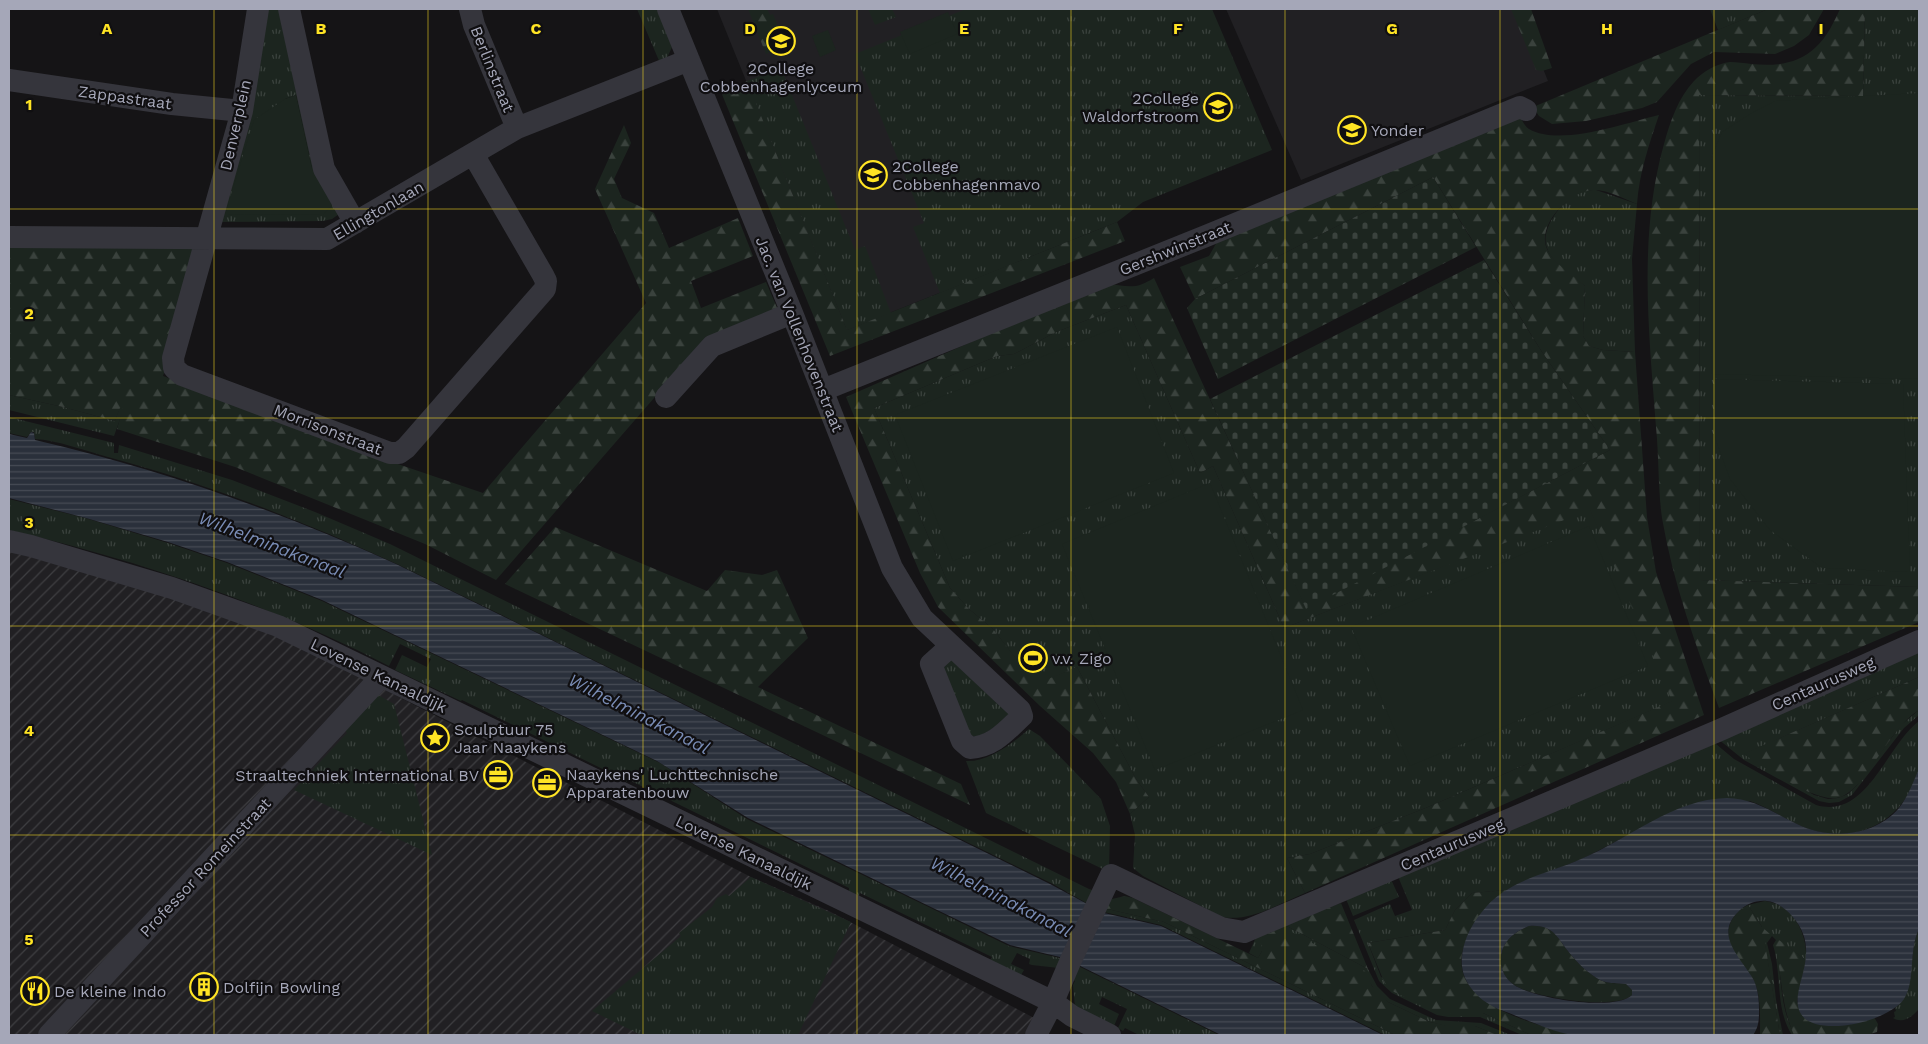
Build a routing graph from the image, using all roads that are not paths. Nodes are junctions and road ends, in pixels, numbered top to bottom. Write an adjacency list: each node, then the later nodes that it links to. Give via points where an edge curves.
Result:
1 (258, 9): 8 (street, Denverplein)
2 (289, 9): 11 (street, via 324,169)
3 (470, 9): 9 (street, Berlinstraat)
4 (668, 9): 5 (street, Jac. van Vollenhovenstraat)
5 (690, 60): 9 (street, Ellingtonlaan); 14 (street, Jac. van Vollenhovenstraat)
6 (9, 80): 8 (street, Zappastraat)
7 (1526, 110): 15 (street, Gershwinstraat, via 1520,106)
8 (242, 111): 13 (street, Denverplein)
9 (517, 128): 10 (street, Ellingtonlaan)
10 (473, 154): 11 (street, Ellingtonlaan); 13 (street, Morrisonstraat, via 543,275 545,289 406,448 399,452 390,453 182,375 174,368 173,358)
11 (355, 223): 13 (street, Ellingtonlaan, via 327,239)
12 (9, 237): 13 (street, Ellingtonlaan)
13 (205, 239)
14 (792, 313): 15 (street, Jac. van Vollenhovenstraat); 16 (street, via 712,346)
15 (823, 390): 19 (street, Jac. van Vollenhovenstraat, via 892,568 922,618)
16 (666, 397)
17 (9, 541): 20 (street, Lovense Kanaaldijk, via 172,588 278,626)
18 (1919, 641): 21 (street, Centaurusweg, via 1711,734 1244,932 1221,928 1111,875)
19 (951, 646): 19 (street, Jac. van Vollenhovenstraat, via 931,664 962,741 970,748 985,746 1022,713)
20 (381, 677): 21 (street, Lovense Kanaaldijk); 22 (street, Professor Romeinstraat)
21 (1053, 1002): 23 (street, Centaurusweg); 24 (street, Lovense Kanaaldijk, via 1072,1016)
22 (49, 1035)
23 (1036, 1035)
24 (1110, 1035)

